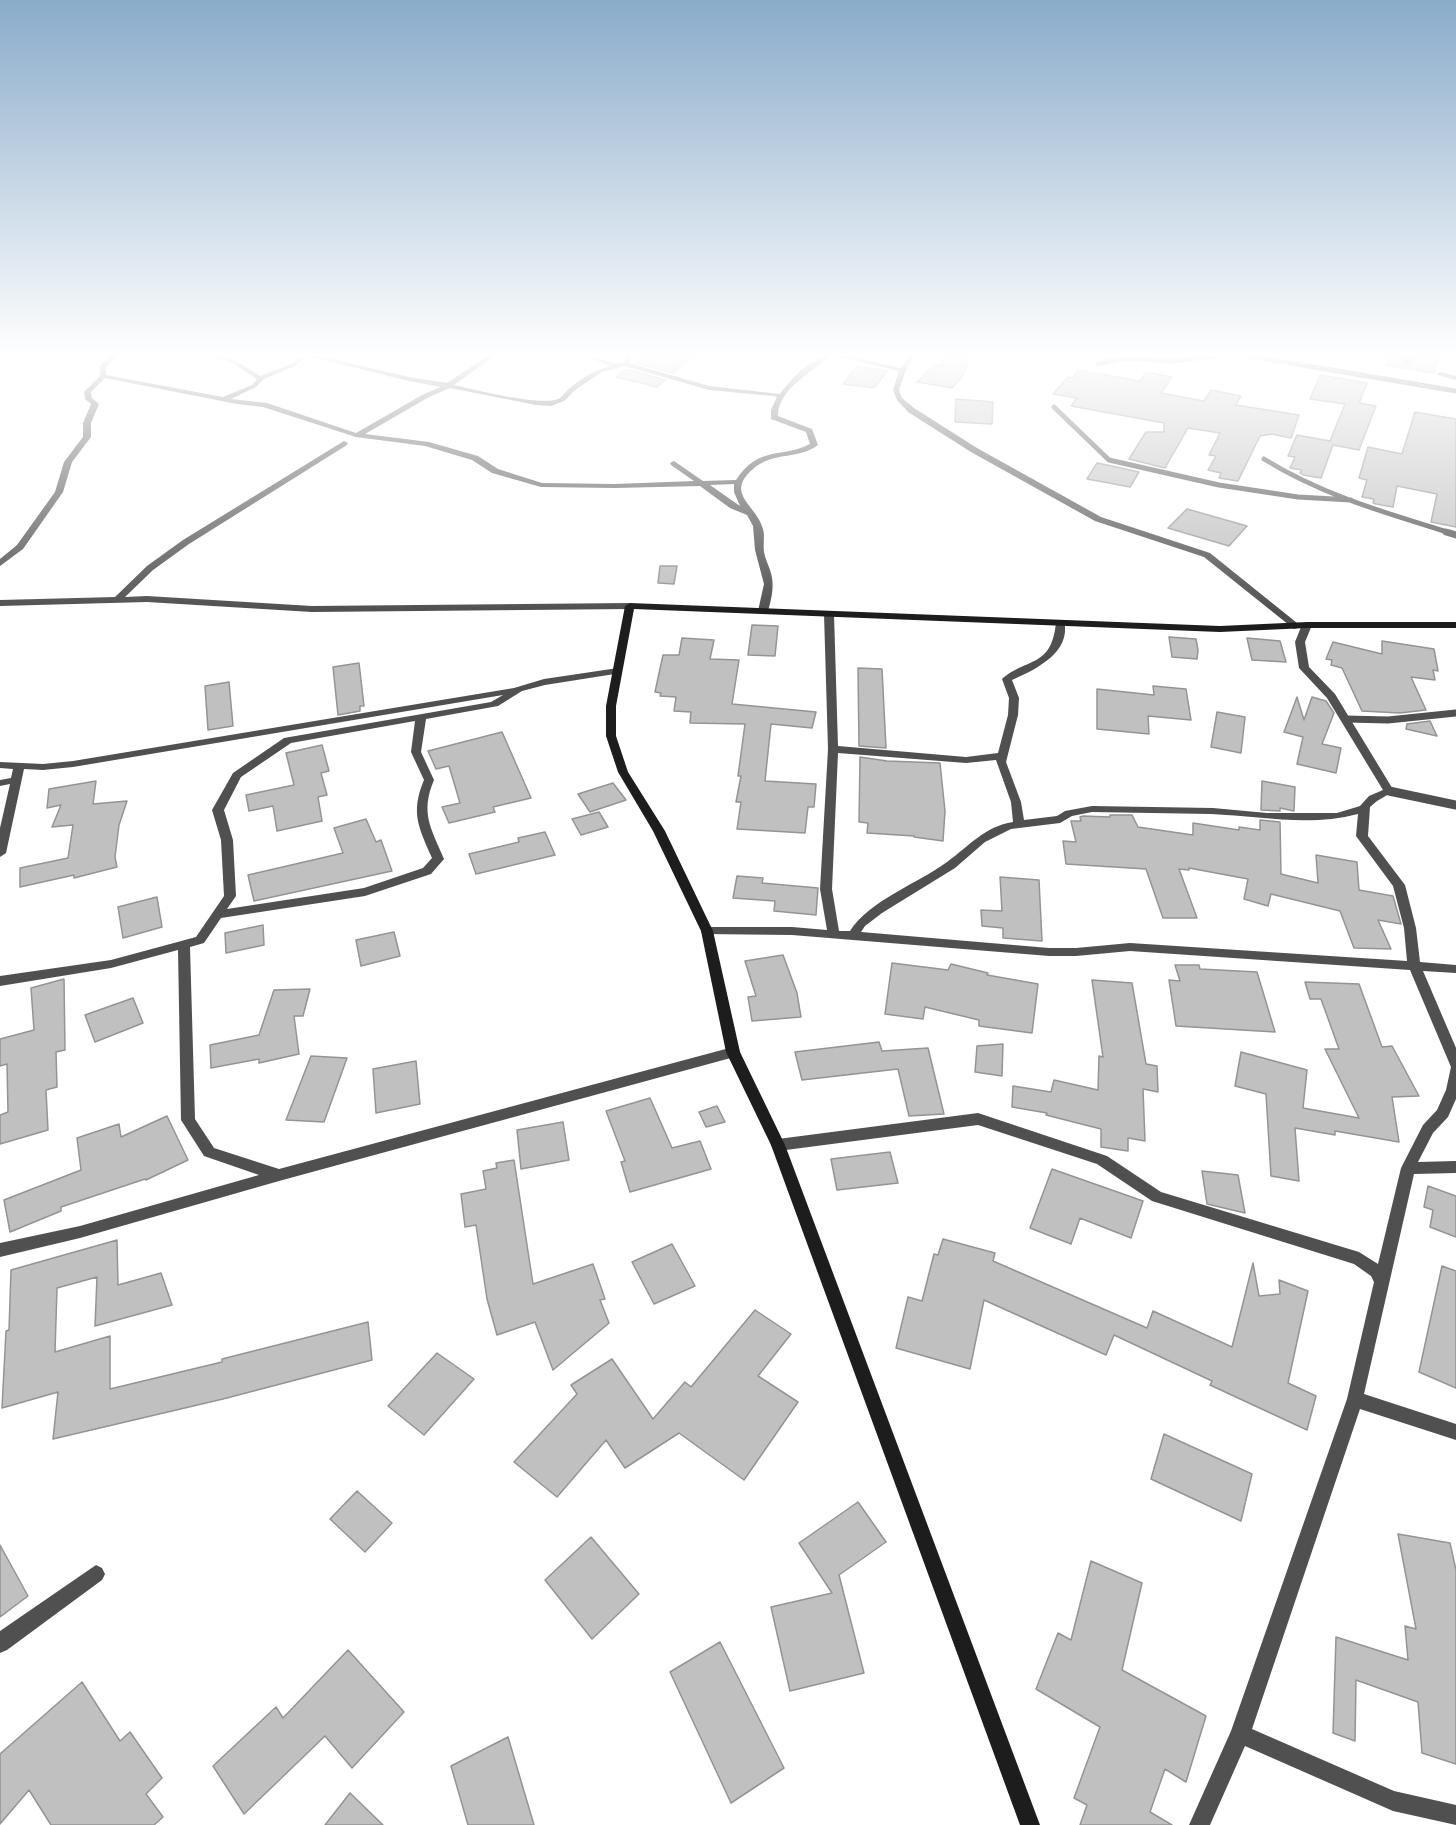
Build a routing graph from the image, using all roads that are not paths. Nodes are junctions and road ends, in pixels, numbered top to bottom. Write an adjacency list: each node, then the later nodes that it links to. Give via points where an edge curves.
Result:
1 (84, 441): 14 (street, via 69,462 59,492 20,547)
2 (404, 441): 10 (street, via 475,458 495,471 541,485)
3 (813, 441): 9 (street, via 814,445 808,448 771,454 746,471)
4 (960, 441): 22 (street, via 1098,519 1207,555)
5 (1089, 441): 11 (lane, via 1109,460 1219,485 1298,497)
6 (344, 443): 15 (street, via 201,531 137,578)
7 (1264, 459): 11 (lane, via 1283,472)
8 (674, 463): 10 (street)
9 (738, 482): 10 (street); 12 (street, via 736,492)
10 (705, 484): 12 (street)
11 (1351, 500): 13 (lane)
12 (749, 514): 18 (street, via 759,530 760,553 767,574 768,594)
13 (1456, 535)
14 (0, 563)
15 (118, 600): 16 (street); 17 (street, via 312,609)
16 (0, 603)
17 (630, 606): 18 (street); 23 (street)
18 (763, 611): 19 (street)
19 (829, 614): 20 (street); 28 (street)
20 (1061, 623): 22 (street, via 1220,629); 29 (street, via 1060,639 1050,652 1036,665 1007,679 1014,698)
21 (1456, 625): 22 (street)
22 (1302, 626): 27 (street, via 1304,668 1331,696)
23 (618, 671): 24 (street); 40 (street, via 611,706 611,736 623,772 659,831)
24 (519, 689): 26 (street, via 494,704); 31 (street, via 73,764)
25 (1456, 713): 27 (lane, via 1388,720)
26 (421, 717): 39 (street, via 288,740 237,776 218,810 227,840 230,896); 39 (street, via 416,752 429,780 422,794 420,813 438,859 428,871 365,892)
27 (1346, 719): 34 (street)
28 (833, 749): 29 (street, via 966,760); 41 (street, via 826,889)
29 (1003, 756): 37 (street, via 1001,762 1016,802)
30 (0, 765): 31 (street)
31 (19, 767): 32 (street)
32 (16, 780): 33 (street); 38 (street)
33 (0, 783)
34 (1389, 791): 35 (lane); 36 (street, via 1370,798)
35 (1456, 805)
36 (1363, 809): 37 (street, via 1317,817 1092,809 1069,813 1060,819); 44 (street, via 1362,836 1399,885)
37 (1019, 824): 42 (street, via 981,839 951,865 869,916)
38 (0, 853)
39 (217, 915): 43 (street, via 200,940)
40 (707, 931): 41 (street, via 792,931); 47 (street)
41 (834, 936): 42 (street)
42 (853, 936): 44 (street, via 1049,952 1130,947)
43 (184, 945): 46 (street, via 111,964); 53 (street, via 188,1120 209,1152)
44 (1414, 964): 45 (street); 48 (street)
45 (1456, 969)
46 (0, 981)
47 (733, 1052): 50 (street); 53 (street)
48 (1456, 1064)
49 (1456, 1070): 52 (street, via 1443,1113 1428,1129)
50 (777, 1145): 55 (street, via 978,1119 1102,1160 1157,1197 1359,1259 1377,1271); 62 (street)
51 (1456, 1167): 52 (street)
52 (1408, 1168): 55 (street)
53 (279, 1175): 54 (street, via 80,1232)
54 (0, 1250)
55 (1382, 1281): 56 (street)
56 (1354, 1399): 57 (street); 60 (street)
57 (1456, 1432)
58 (96, 1574): 59 (street)
59 (0, 1643)
60 (1240, 1734): 61 (street, via 1393,1801); 63 (street)
61 (1456, 1815)
62 (1030, 1825)
63 (1199, 1825)

